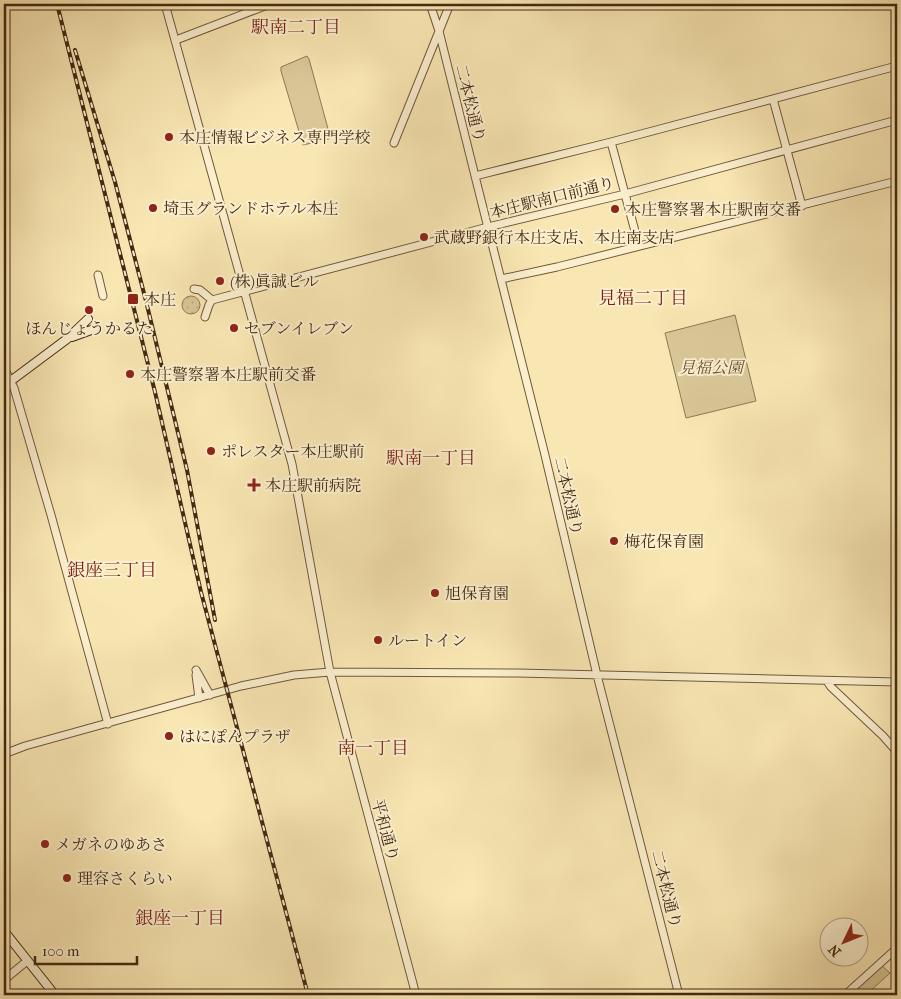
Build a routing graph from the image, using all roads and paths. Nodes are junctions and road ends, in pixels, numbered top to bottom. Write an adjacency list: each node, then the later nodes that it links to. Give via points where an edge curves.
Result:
1 (165, 4): 6 (street, 平和通り)
2 (270, 4): 6 (street)
3 (430, 4): 5 (street, 二本松通り)
4 (450, 4): 5 (street)
5 (439, 31): 11 (street); 13 (street, 二本松通り)
6 (176, 40): 22 (street, 平和通り)
7 (893, 67): 8 (street)
8 (773, 99): 10 (street); 12 (street)
9 (897, 120): 12 (street, 本庄駅南口前通り)
10 (611, 142): 13 (street); 15 (street)
11 (394, 143)
12 (788, 149): 15 (street, 本庄駅南口前通り); 16 (street)
13 (476, 176): 17 (street, 二本松通り)
14 (897, 181): 16 (street)
15 (625, 194): 17 (street, 本庄駅南口前通り); 18 (street)
16 (802, 206): 18 (street)
17 (488, 227): 20 (street, 二本松通り); 22 (street, 本庄駅南口前通り)
18 (639, 246): 20 (street)
19 (98, 275): 23 (street)
20 (501, 280): 32 (street, 二本松通り)
21 (194, 289): 24 (street)
22 (244, 292): 24 (street, 本庄駅南口前通り); 31 (street, 平和通り, via 292,464)
23 (103, 296)
24 (212, 300): 25 (street)
25 (205, 317)
26 (88, 319): 28 (main road)
27 (94, 329): 28 (main road)
28 (66, 339): 30 (main road)
29 (4, 368): 30 (street)
30 (7, 383): 37 (street, via 14,388)
31 (330, 672): 32 (street); 35 (street, via 286,677); 45 (street, 平和通り)
32 (597, 675): 33 (street); 46 (street, 二本松通り)
33 (827, 681): 34 (street); 38 (street)
34 (897, 682)
35 (210, 695): 36 (street); 36 (street, via 196,670)
36 (199, 698): 37 (street)
37 (108, 724): 39 (street)
38 (897, 752)
39 (4, 754)
40 (4, 931): 42 (main road)
41 (897, 948): 47 (street)
42 (27, 961): 43 (street); 44 (main road)
43 (4, 980)
44 (55, 995)
45 (416, 995)
46 (678, 995)
47 (845, 995)

